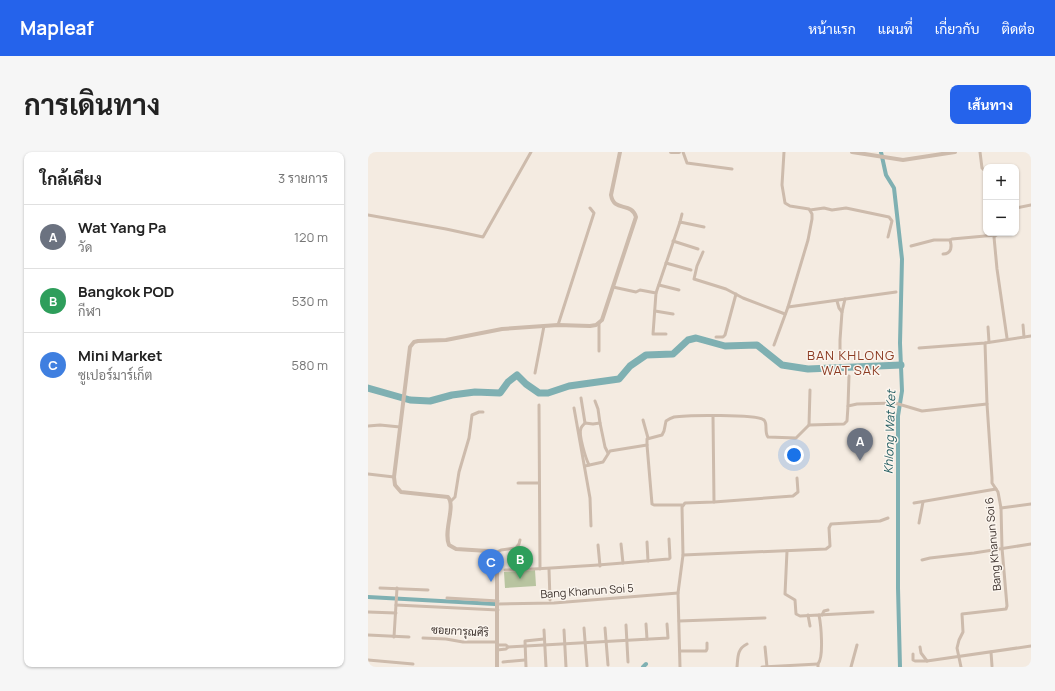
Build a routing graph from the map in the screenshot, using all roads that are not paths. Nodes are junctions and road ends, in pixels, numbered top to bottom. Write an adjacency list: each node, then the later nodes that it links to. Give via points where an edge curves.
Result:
1 (531, 152): 17 (street, via 483,237)
2 (620, 152): 32 (street, via 611,195 617,205 630,208 636,217)
3 (671, 152): 4 (street)
4 (680, 152)
5 (683, 152): 10 (street, via 687,164)
6 (784, 152): 15 (street, via 782,185 785,202 790,206)
7 (852, 152): 8 (street, via 904,160)
8 (955, 152)
9 (980, 152): 11 (street)
10 (732, 169)
11 (983, 169)
12 (1031, 205): 13 (street)
13 (1019, 207)
14 (590, 208): 47 (street, via 594,213)
15 (810, 210): 22 (street, via 844,208 889,216 892,221); 39 (street, via 812,219 808,240)
16 (682, 214): 18 (street)
17 (368, 215)
18 (680, 222): 19 (street); 24 (street)
19 (704, 227)
20 (983, 236): 23 (street)
21 (995, 236): 53 (street)
22 (888, 237)
23 (950, 240): 25 (street, via 934,240); 28 (street, via 950,251)
24 (674, 241): 26 (street); 29 (street)
25 (911, 246)
26 (698, 249)
27 (703, 252): 36 (street, via 694,279)
28 (943, 254)
29 (666, 263): 30 (street); 31 (street)
30 (691, 270)
31 (659, 285): 33 (street); 35 (street)
32 (613, 287): 35 (street); 44 (street)
33 (679, 290)
34 (896, 292): 37 (street)
35 (656, 294): 40 (street)
36 (736, 294): 43 (street); 51 (street, via 725,335 723,338)
37 (845, 299): 38 (street); 41 (street)
38 (837, 301): 39 (street); 41 (street)
39 (788, 307): 43 (street)
40 (655, 311): 42 (street); 49 (street, via 653,334)
41 (842, 312): 59 (street)
42 (673, 314)
43 (785, 314): 56 (street)
44 (599, 323): 47 (street, via 590,326); 58 (street)
45 (1023, 325): 52 (street)
46 (544, 326): 47 (street); 60 (street); 76 (street, via 496,329 446,340 416,341 410,347)
47 (558, 326)
48 (988, 327): 54 (street)
49 (666, 334)
50 (1031, 336): 52 (street)
51 (716, 337)
52 (1024, 337): 53 (street)
53 (1007, 338): 54 (street)
54 (989, 342): 55 (street)
55 (985, 343): 57 (street); 65 (street, Bang Khanun Soi 6)
56 (774, 345)
57 (918, 348)
58 (599, 351)
59 (840, 353)
60 (535, 373)
61 (849, 376): 67 (street)
62 (810, 390): 74 (street)
63 (581, 398): 72 (street)
64 (595, 401): 73 (street)
65 (987, 404): 67 (street, via 919,411 895,403); 86 (street, Bang Khanun Soi 6, via 992,481)
66 (539, 405): 85 (street)
67 (848, 406): 74 (street, via 847,421 844,424)
68 (574, 408): 80 (street)
69 (483, 412): 87 (street, via 472,415 455,497)
70 (713, 416): 74 (street, via 762,418 766,422 766,435 770,438 796,438); 77 (street, via 673,417 666,421 662,435); 88 (street)
71 (643, 420): 77 (street)
72 (585, 423): 73 (street); 80 (street, via 580,432)
73 (600, 423): 79 (street)
74 (809, 425)
75 (368, 426): 76 (street)
76 (400, 427): 82 (street)
77 (648, 438): 78 (street)
78 (647, 445): 79 (street); 92 (street, via 652,504)
79 (608, 453): 80 (street, via 603,462)
80 (587, 466): 96 (street)
81 (368, 474): 82 (street)
82 (394, 477): 87 (street, via 395,485 401,492 446,497)
83 (797, 478): 88 (street, via 798,492 793,496)
84 (518, 483): 85 (street)
85 (539, 483): 111 (street)
86 (996, 489): 89 (street); 93 (street, Bang Khanun Soi 6)
87 (451, 501): 105 (street, via 446,537 449,545 456,549 488,551)
88 (714, 502): 92 (street)
89 (923, 502): 90 (street); 95 (street)
90 (914, 503)
91 (1031, 504): 93 (street)
92 (682, 505): 106 (street)
93 (1001, 508): 103 (street, Bang Khanun Soi 6)
94 (888, 518): 104 (street, via 833,523 830,525 828,548)
95 (919, 523)
96 (591, 526)
97 (669, 539): 108 (street, via 670,559)
98 (520, 540): 105 (street, via 517,548)
99 (646, 542): 108 (street)
100 (621, 544): 109 (street)
101 (1031, 544): 103 (street)
102 (598, 545): 110 (street)
103 (1002, 549): 107 (street); 161 (street, Bang Khanun Soi 6, via 1007,608 962,614 963,632 957,648)
104 (786, 550): 106 (street); 128 (street, via 785,594 795,600 796,614)
105 (493, 554): 113 (street)
106 (683, 555): 117 (street)
107 (922, 560)
108 (648, 561): 109 (street)
109 (623, 564): 110 (street)
110 (600, 566): 112 (street)
111 (540, 569): 112 (street); 113 (street)
112 (549, 569): 119 (street)
113 (498, 570): 120 (street)
114 (380, 588): 115 (street)
115 (397, 588): 116 (street); 121 (street)
116 (428, 590)
117 (678, 593): 120 (street, Bang Khanun Soi 5, via 554,603); 130 (street)
118 (447, 598): 120 (street, Bang Khanun Soi 5)
119 (550, 600)
120 (498, 602): 122 (street)
121 (396, 605): 122 (street); 126 (street)
122 (498, 610): 153 (street)
123 (828, 610): 127 (street, via 824,610)
124 (368, 612): 126 (street)
125 (873, 612): 127 (street)
126 (396, 613): 140 (street)
127 (821, 615): 128 (street); 169 (street)
128 (808, 616): 134 (street)
129 (764, 618): 130 (street)
130 (679, 621): 158 (street)
131 (646, 624): 145 (street)
132 (667, 624): 145 (street, ซอยการุณศิริ, via 668,638)
133 (626, 625): 144 (street)
134 (810, 626)
135 (584, 628): 147 (street)
136 (605, 628): 146 (street)
137 (544, 630): 143 (street)
138 (564, 630): 149 (street)
139 (368, 635): 140 (street)
140 (394, 636): 141 (street)
141 (409, 637)
142 (423, 638): 153 (street, ซอยการุณศิริ)
143 (544, 639): 151 (street); 154 (street, via 526,641)
144 (626, 640): 145 (street, ซอยการุณศิริ); 146 (street, ซอยการุณศิริ); 166 (street)
145 (647, 640)
146 (606, 641): 147 (street, ซอยการุณศิริ); 168 (street)
147 (585, 643): 149 (street, ซอยการุณศิริ); 170 (street)
148 (707, 643): 158 (street, via 706,651)
149 (565, 644): 151 (street, ซอยการุณศิริ); 175 (street)
150 (746, 644): 177 (street, via 738,653)
151 (544, 645): 154 (street, ซอยการุณศิริ); 174 (street)
152 (857, 645): 181 (street)
153 (497, 646): 154 (street, ซอยการุณศิริ); 172 (street)
154 (524, 646): 163 (street)
155 (1031, 646): 159 (street)
156 (766, 647): 179 (street)
157 (920, 647): 164 (street)
158 (680, 651): 176 (street)
159 (991, 652): 161 (street); 171 (street)
160 (913, 654): 164 (street, via 915,661)
161 (959, 656): 164 (street); 182 (street, Bang Khanun Soi 6)
162 (368, 660): 167 (street)
163 (525, 660): 165 (street); 173 (street)
164 (927, 661)
165 (503, 662)
166 (628, 662)
167 (413, 664)
168 (608, 665)
169 (819, 665): 179 (street); 180 (street)
170 (587, 666)
171 (992, 666)
172 (497, 667)
173 (526, 667)
174 (546, 667)
175 (566, 667)
176 (680, 667)
177 (737, 667)
178 (762, 667): 179 (street)
179 (767, 667)
180 (823, 667)
181 (851, 667)
182 (961, 667)

